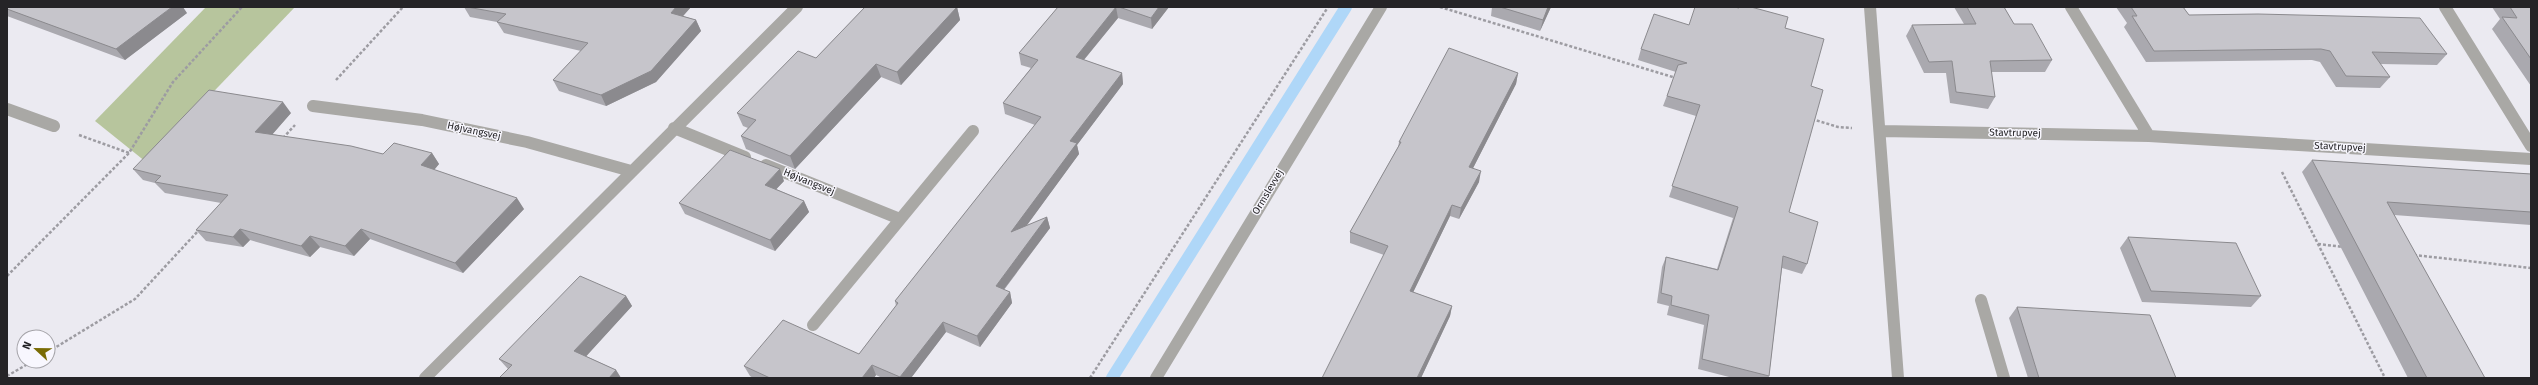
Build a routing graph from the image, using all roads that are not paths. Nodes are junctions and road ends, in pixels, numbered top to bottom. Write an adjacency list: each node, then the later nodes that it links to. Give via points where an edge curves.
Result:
1 (797, 7): 9 (street)
2 (1381, 7): 20 (street, Ormslevvej)
3 (1870, 7): 11 (street)
4 (2071, 7): 12 (street)
5 (2445, 7): 13 (street)
6 (313, 106): 15 (street, Højvangsvej, via 422,120 505,137)
7 (7, 108): 8 (street)
8 (54, 126)
9 (674, 128): 15 (street); 16 (street, Højvangsvej)
10 (973, 131): 16 (street)
11 (1881, 131): 12 (street, Stavtrupvej); 21 (street)
12 (2148, 136): 14 (street, Stavtrupvej)
13 (2531, 146)
14 (2531, 159)
15 (631, 171): 19 (street)
16 (900, 219): 18 (street)
17 (1981, 300): 22 (street)
18 (813, 324)
19 (425, 378)
20 (1156, 378)
21 (1898, 378)
22 (2004, 378)

